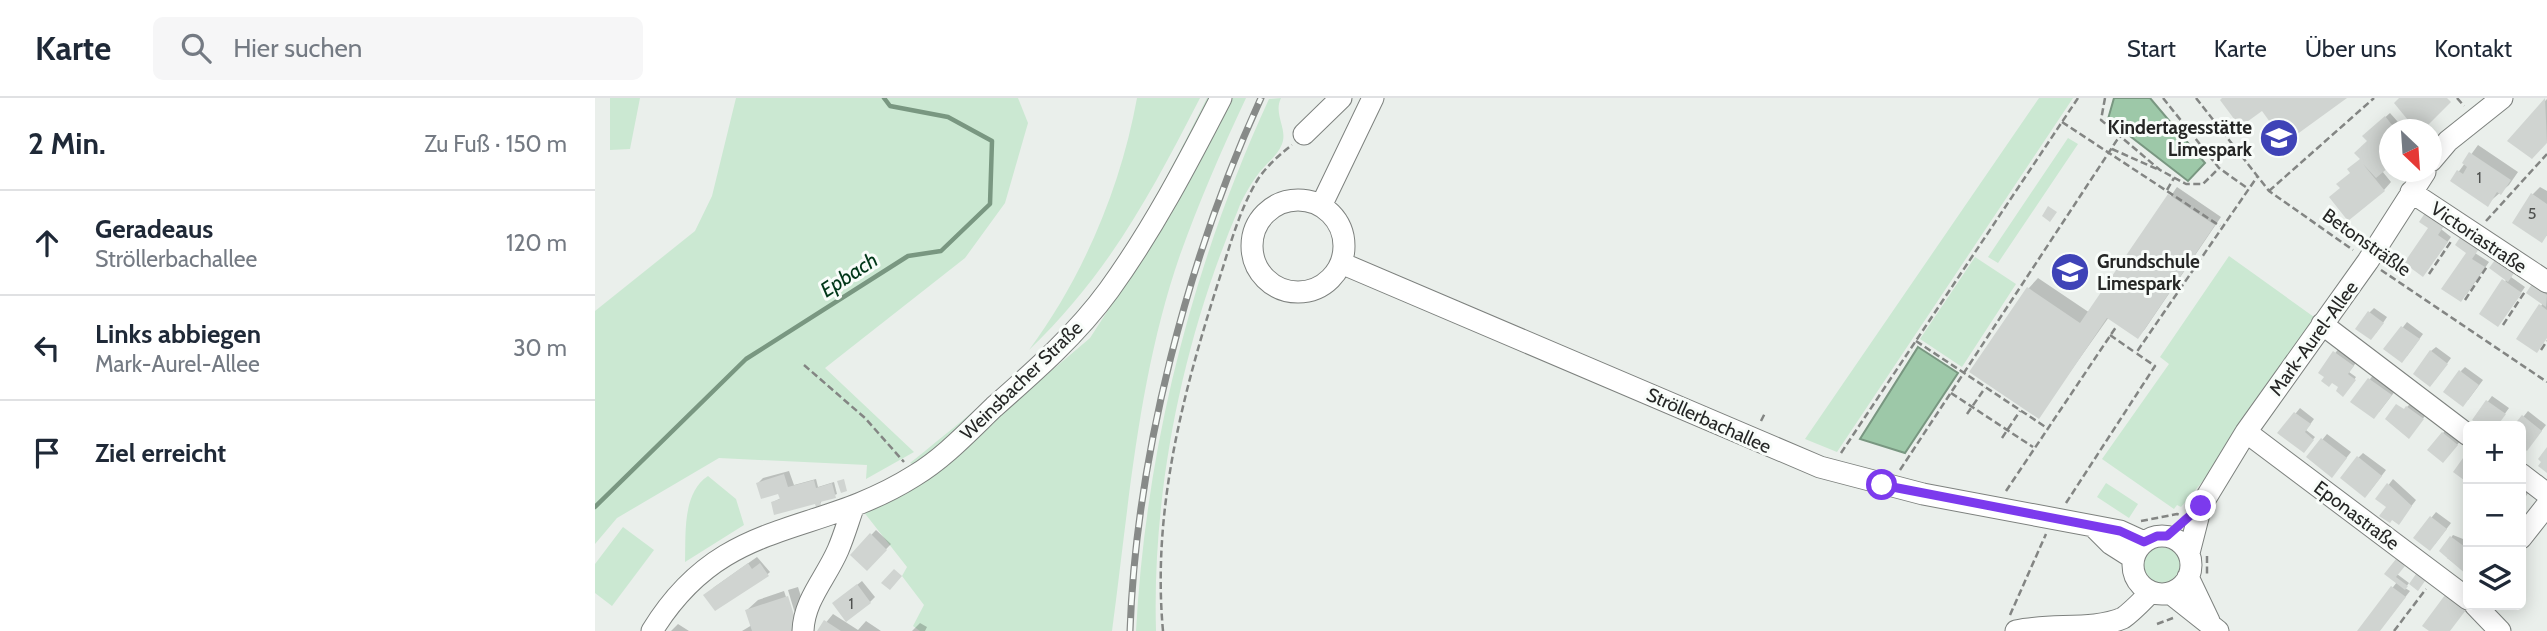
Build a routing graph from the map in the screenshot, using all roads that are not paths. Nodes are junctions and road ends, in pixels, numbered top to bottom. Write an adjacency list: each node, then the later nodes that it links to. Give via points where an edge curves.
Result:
1 (1221, 98): 19 (street, Weinsbacher Straße, via 1157,218 1108,291 1035,370 925,469)
2 (1341, 98): 5 (street)
3 (1373, 98): 9 (street)
4 (2502, 98): 6 (street)
5 (1304, 134)
6 (2442, 148)
7 (2418, 182): 8 (street, Mark-Aurel-Allee)
8 (2411, 192): 11 (street, Victoriastraße); 12 (street, Mark-Aurel-Allee)
9 (1321, 206): 10 (street, via 1340,227 1344,240); 10 (street, via 1291,201 1276,205 1248,224 1259,272 1283,290 1298,292 1327,282)
10 (1341, 263): 22 (street, Ströllerbachallee, via 1820,467 1923,494 2120,531)
11 (2541, 279)
12 (2322, 324): 13 (street); 14 (street, Mark-Aurel-Allee)
13 (2463, 431)
14 (2246, 432): 18 (street, Mark-Aurel-Allee); 26 (street, Eponastraße)
15 (2526, 478): 16 (street)
16 (2547, 494)
17 (2547, 505): 20 (street)
18 (2201, 506): 21 (street, Mark-Aurel-Allee); 23 (street, Mark-Aurel-Allee)
19 (853, 508): 30 (street, Weinsbacher Straße, via 770,532 715,560 691,580); 31 (street, via 838,549 809,601)
20 (2526, 532)
21 (2167, 536): 22 (street, via 2157,536); 23 (street)
22 (2139, 550): 25 (street)
23 (2189, 553): 24 (street)
24 (2188, 577): 25 (street, via 2179,589); 29 (street)
25 (2153, 589): 28 (street, via 2108,626 2088,630); 29 (street)
26 (2463, 595)
27 (2480, 610): 32 (street)
28 (2012, 625)
29 (2213, 626)
30 (652, 631)
31 (803, 631)
32 (2500, 631)

